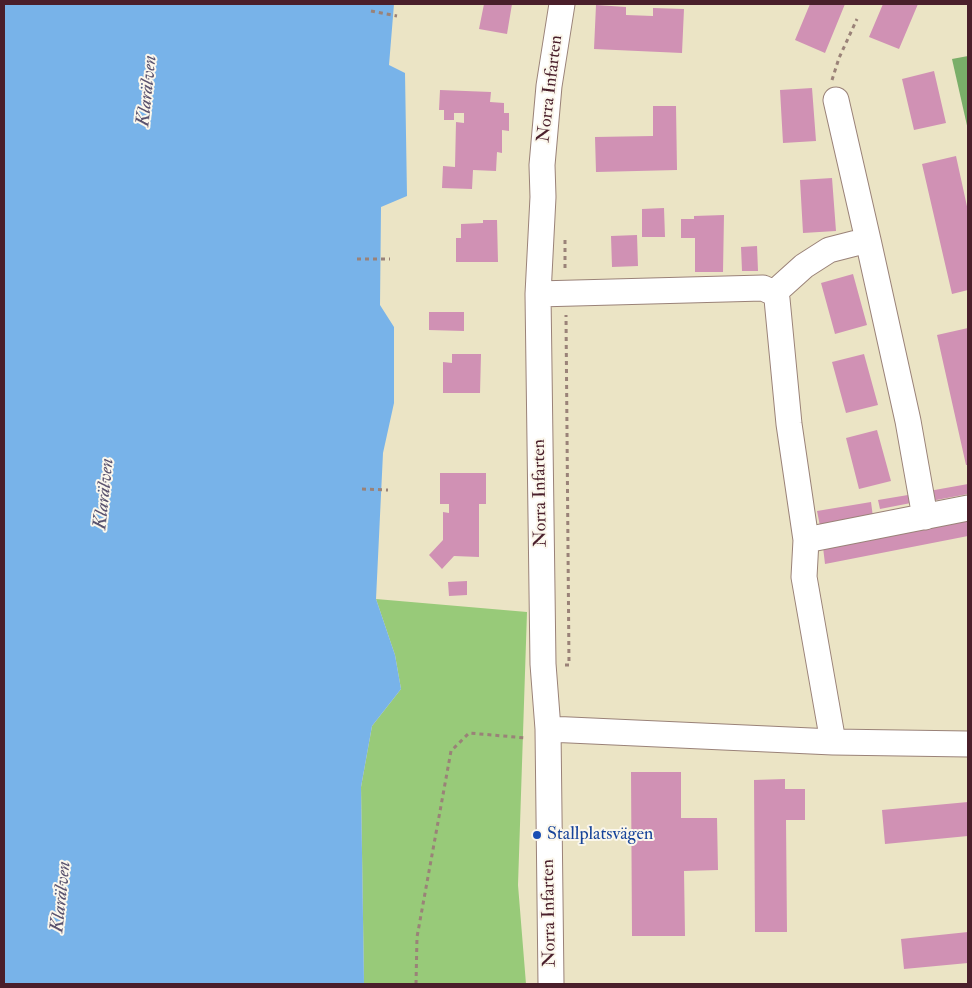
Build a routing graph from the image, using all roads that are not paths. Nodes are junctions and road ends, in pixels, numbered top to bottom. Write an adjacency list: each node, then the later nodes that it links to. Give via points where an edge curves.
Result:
1 (562, 4): 5 (street, Norra Infarten, via 549,86 544,146)
2 (836, 100): 3 (street)
3 (868, 240): 4 (street, via 829,250 804,266); 7 (street, via 908,421)
4 (774, 293): 5 (street, via 763,288); 8 (street, via 778,299 789,424)
5 (538, 294): 9 (street, Norra Infarten, via 544,664)
6 (968, 508): 7 (street)
7 (925, 517): 8 (street)
8 (806, 540): 10 (street, via 804,577)
9 (537, 734): 10 (street); 12 (street, Norra Infarten)
10 (833, 742): 11 (street)
11 (968, 744)
12 (551, 984)

